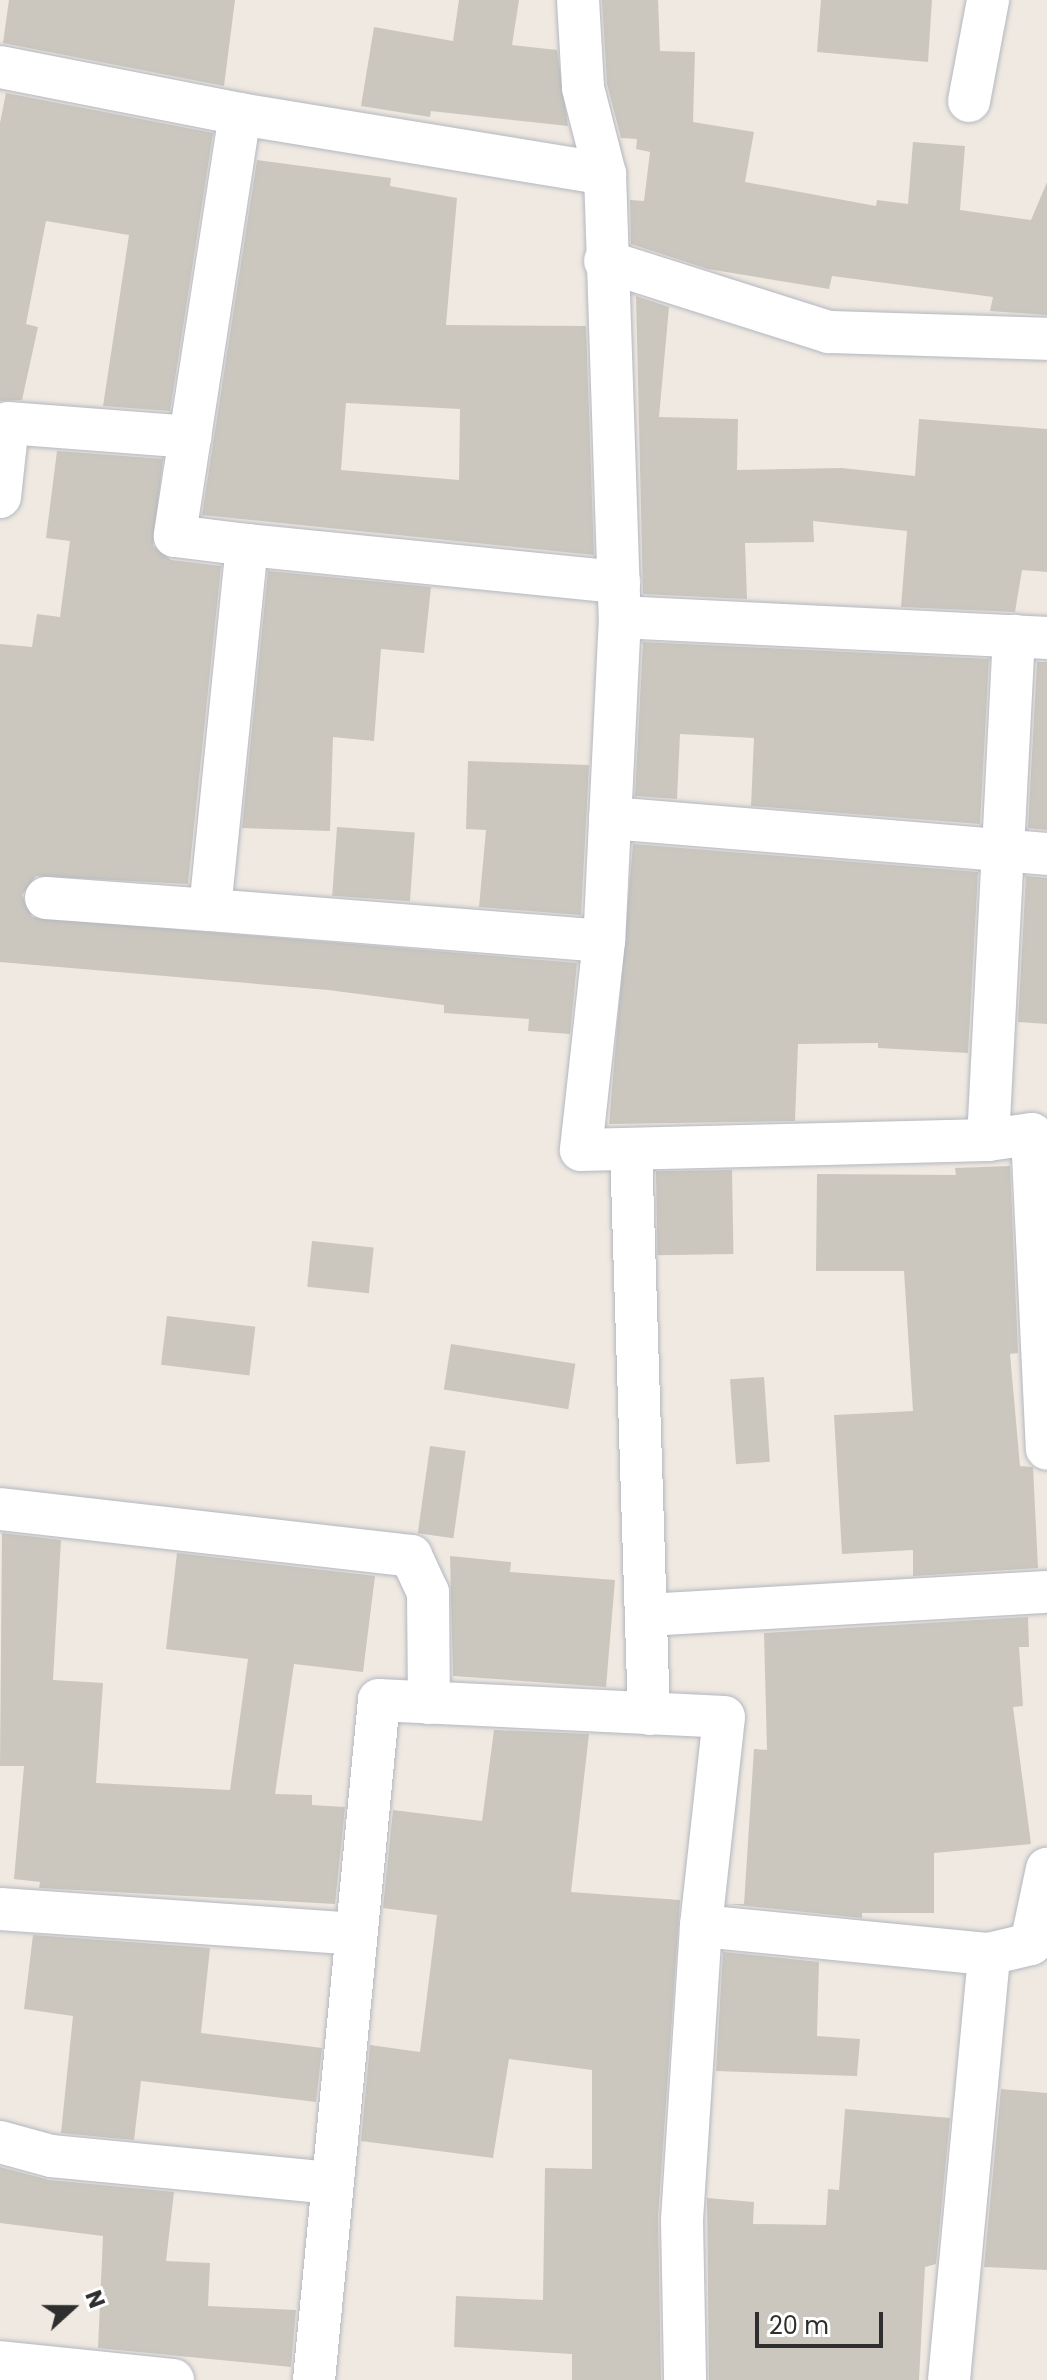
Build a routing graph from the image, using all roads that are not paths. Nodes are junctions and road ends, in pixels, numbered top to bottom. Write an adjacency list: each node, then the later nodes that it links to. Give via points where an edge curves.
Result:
1 (578, 0): 6 (street, via 583,88)
2 (988, 0): 4 (street)
3 (0, 67): 5 (street)
4 (969, 101)
5 (240, 114): 6 (street); 9 (street)
6 (605, 174): 7 (street)
7 (605, 261): 8 (street, via 829,332); 12 (street)
8 (1047, 339)
9 (190, 437): 10 (street, via 8,423); 11 (street, via 175,536)
10 (0, 497)
11 (247, 545): 12 (street); 18 (street)
12 (620, 600): 13 (street); 14 (street)
13 (1030, 637): 15 (street)
14 (610, 818): 15 (street); 19 (street)
15 (1003, 852): 16 (street); 20 (street)
16 (1047, 854)
17 (46, 898): 18 (street)
18 (210, 910): 19 (street)
19 (604, 941): 21 (street, via 581,1150)
20 (988, 1140): 21 (street); 22 (street, via 1032,1134)
21 (631, 1149): 25 (street)
22 (1047, 1449)
23 (0, 1509): 26 (street, via 411,1556 428,1592)
24 (1047, 1592): 25 (street)
25 (646, 1615): 27 (street)
26 (429, 1703): 27 (street); 31 (street, via 379,1700)
27 (649, 1714): 30 (street, via 724,1717)
28 (1047, 1869): 32 (street)
29 (0, 1909): 31 (street)
30 (701, 1926): 33 (street); 39 (street, via 682,2220)
31 (356, 1934): 35 (street)
32 (1039, 1943): 33 (street)
33 (989, 1954): 40 (street)
34 (0, 2142): 35 (street, via 51,2156)
35 (333, 2183): 38 (street)
36 (0, 2362): 37 (street)
37 (173, 2380)
38 (314, 2380)
39 (685, 2380)
40 (949, 2380)

